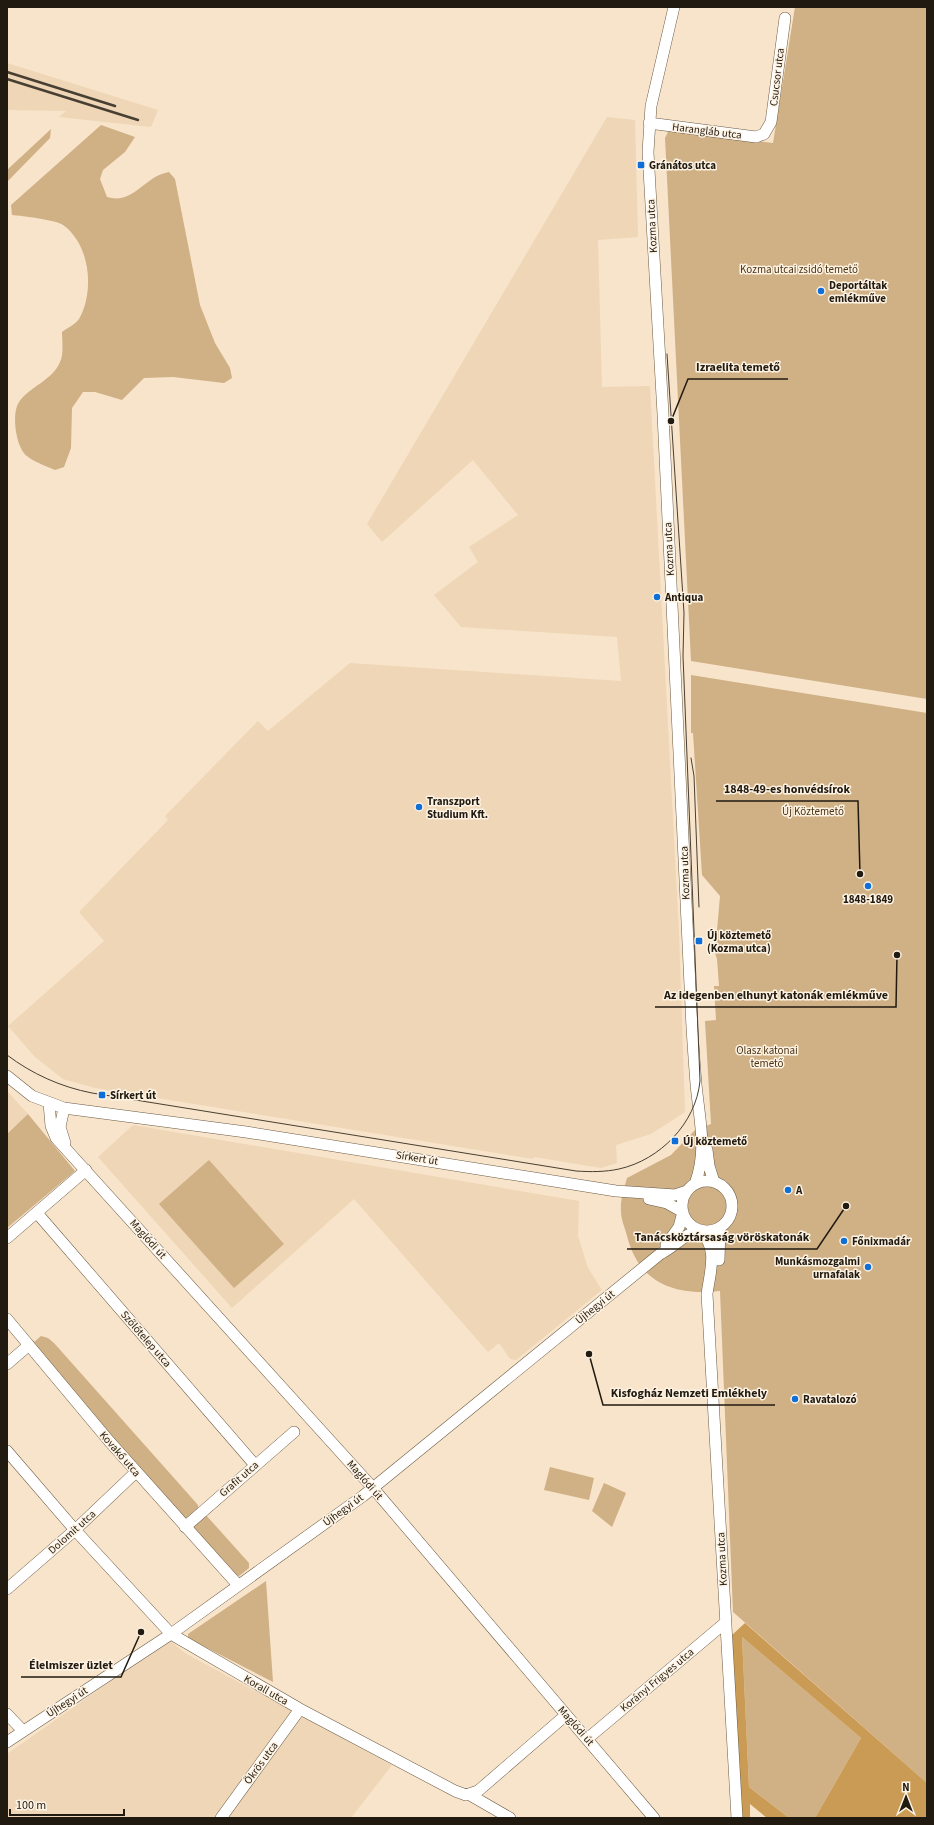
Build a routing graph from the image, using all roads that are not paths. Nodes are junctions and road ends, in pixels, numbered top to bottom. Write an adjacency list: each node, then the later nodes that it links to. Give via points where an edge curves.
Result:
1 (674, 7): 3 (street, Kozma utca)
2 (785, 18): 4 (street, Csucsor utca, via 771,122)
3 (649, 123): 4 (street, Harangláb utca, via 756,137); 8 (street, Kozma utca, via 648,165 663,414 691,1007)
4 (764, 134)
5 (7, 1076): 6 (street, via 23,1090)
6 (49, 1103): 7 (street); 9 (street, Maglódi út, via 53,1132)
7 (64, 1108): 9 (street, Maglódi út, via 61,1133); 13 (street, Sírkert út, via 246,1132)
8 (703, 1142): 11 (street, Kozma utca); 12 (street, Kozma utca, via 700,1170)
9 (68, 1149): 10 (street, Maglódi út)
10 (86, 1170): 15 (street); 28 (street, Maglódi út)
11 (714, 1182): 12 (street, via 707,1180); 16 (street, Kozma utca, via 728,1192 732,1204 729,1217)
12 (691, 1187): 13 (street, Sírkert út, via 675,1195); 14 (street, Kozma utca, via 682,1200)
13 (627, 1192): 14 (street, Sírkert út, via 667,1203)
14 (682, 1212): 17 (street, Kozma utca, via 690,1225); 19 (street, Újhegyi út, via 677,1231)
15 (37, 1213): 18 (street); 26 (street, Szőlőtelep utca)
16 (720, 1227): 17 (street); 20 (street, Kozma utca, via 718,1271)
17 (700, 1230): 19 (street, Újhegyi út, via 685,1236); 20 (street, Kozma utca, via 709,1242 712,1253)
18 (7, 1238)
19 (660, 1254): 28 (street, Újhegyi út)
20 (708, 1299): 33 (street, Kozma utca)
21 (7, 1319): 22 (street, Kovakő utca)
22 (29, 1345): 23 (street); 27 (street, Kovakő utca)
23 (7, 1364)
24 (294, 1432): 26 (street, Grafit utca)
25 (7, 1451): 30 (street, Korall utca)
26 (254, 1466): 29 (street, Grafit utca)
27 (136, 1472): 29 (street, Kovakő utca); 30 (street, Dolomit utca)
28 (373, 1488): 31 (street, Újhegyi út); 37 (street, Maglódi út)
29 (185, 1527): 31 (street, Kovakő utca)
30 (75, 1530): 32 (street, Dolomit utca); 34 (street, Korall utca)
31 (238, 1585): 34 (street, Újhegyi út)
32 (8, 1586)
33 (726, 1622): 39 (street, Korányi Frigyes utca); 45 (street, Kozma utca)
34 (171, 1634): 35 (street, Korall utca); 38 (street, Újhegyi út)
35 (300, 1709): 41 (street, Korall utca, via 455,1791); 42 (street, Ökrös utca)
36 (7, 1714): 38 (street)
37 (566, 1715): 39 (street, Maglódi út); 41 (street, via 478,1791)
38 (23, 1731): 40 (street, Újhegyi út)
39 (587, 1739): 44 (street, Maglódi út)
40 (7, 1742)
41 (470, 1795): 43 (street, Korall utca)
42 (221, 1818)
43 (510, 1818)
44 (654, 1818)
45 (737, 1818)

